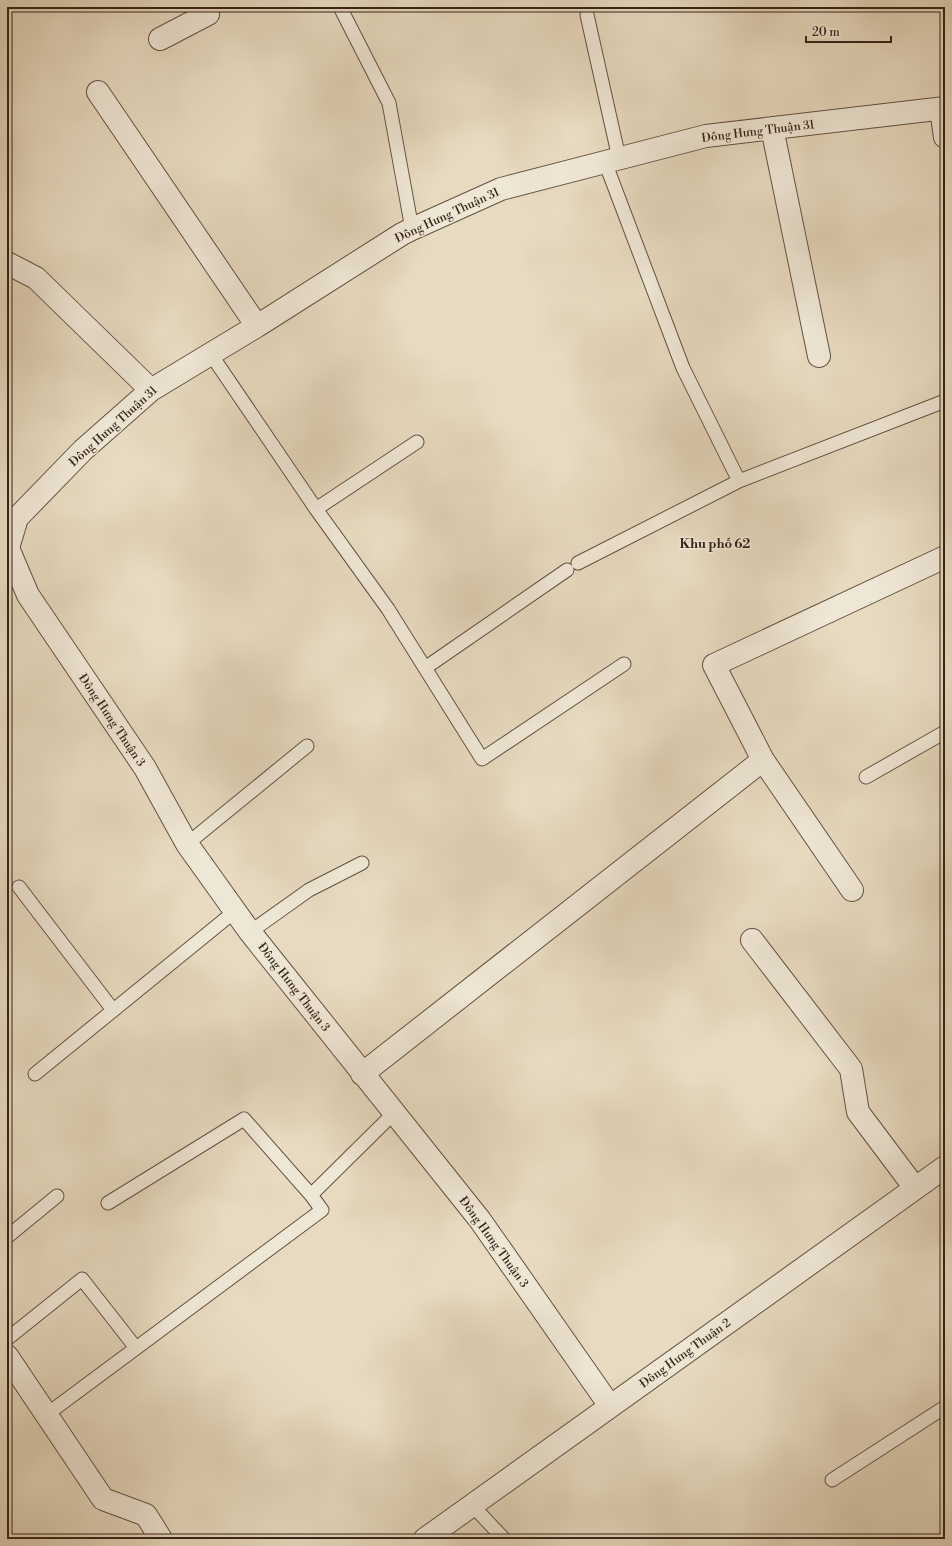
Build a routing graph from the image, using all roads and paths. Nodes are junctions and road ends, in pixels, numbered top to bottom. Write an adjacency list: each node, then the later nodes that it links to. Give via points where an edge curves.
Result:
1 (207, 7): 4 (street, via 208,14)
2 (340, 7): 10 (lane, via 389,103)
3 (587, 15): 9 (lane)
4 (160, 39)
5 (98, 92): 12 (street)
6 (943, 108): 7 (street, Đông Hưng Thuận 31); 8 (street)
7 (772, 128): 9 (street, Đông Hưng Thuận 31, via 706,136); 14 (street)
8 (945, 137)
9 (612, 160): 10 (street, Đông Hưng Thuận 31, via 502,189); 18 (lane, via 683,368)
10 (412, 229): 12 (street, Đông Hưng Thuận 31)
11 (7, 263): 15 (street, via 36,278)
12 (257, 326): 13 (street, Đông Hưng Thuận 31)
13 (210, 353): 15 (street, Đông Hưng Thuận 31); 19 (lane)
14 (819, 356)
15 (151, 390): 20 (street, Đông Hưng Thuận 31, via 83,450 17,518)
16 (945, 401): 18 (lane)
17 (417, 442): 19 (lane)
18 (739, 481): 22 (lane)
19 (316, 509): 26 (lane, via 388,608)
20 (8, 548): 24 (street, Đông Hưng Thuận 3)
21 (945, 557): 29 (street, via 714,665)
22 (578, 563)
23 (567, 570): 26 (lane)
24 (13, 579): 31 (street, Đông Hưng Thuận 3, via 28,595 145,768)
25 (624, 664): 26 (lane, via 482,759)
26 (425, 668)
27 (945, 732): 30 (lane)
28 (307, 746): 31 (lane)
29 (763, 760): 34 (street); 40 (street)
30 (866, 777)
31 (186, 844): 35 (street, Đông Hưng Thuận 3)
32 (362, 863): 36 (lane, via 309,890)
33 (19, 887): 38 (lane)
34 (852, 890)
35 (234, 912): 36 (street, Đông Hưng Thuận 3); 38 (lane)
36 (250, 932): 40 (street, Đông Hưng Thuận 3)
37 (752, 940): 43 (street, via 851,1069 858,1112)
38 (113, 1010): 39 (lane)
39 (35, 1074)
40 (362, 1074): 41 (street, Đông Hưng Thuận 3)
41 (394, 1113): 44 (lane); 51 (street, Đông Hưng Thuận 3, via 480,1220)
42 (945, 1167): 43 (street, Đông Hưng Thuận 2)
43 (915, 1188): 51 (street, Đông Hưng Thuận 2)
44 (311, 1195): 46 (lane, via 244,1119); 49 (lane, via 322,1210)
45 (57, 1196): 47 (lane)
46 (108, 1203)
47 (7, 1237)
48 (7, 1339): 49 (lane, via 82,1279)
49 (136, 1348): 53 (lane)
50 (7, 1356): 53 (street)
51 (610, 1406): 55 (street, Đông Hưng Thuận 2)
52 (945, 1407): 54 (lane)
53 (46, 1415): 56 (street, via 102,1499 146,1515)
54 (832, 1480)
55 (472, 1505): 57 (street, Đông Hưng Thuận 2); 58 (lane)
56 (161, 1539)
57 (425, 1539)
58 (504, 1539)

